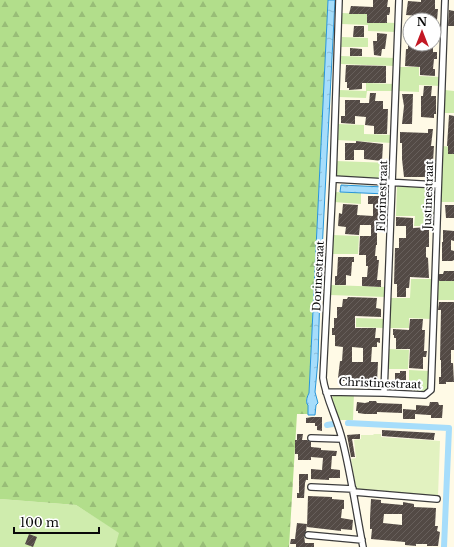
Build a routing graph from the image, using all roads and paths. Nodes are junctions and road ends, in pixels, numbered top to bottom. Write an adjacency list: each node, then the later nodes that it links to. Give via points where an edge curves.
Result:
1 (339, 0): 4 (street, Dorinestraat)
2 (399, 0): 5 (street, Florinestraat)
3 (445, 0): 6 (street, Justinestraat)
4 (333, 179): 5 (street); 8 (street, Dorinestraat, via 323,378)
5 (392, 183): 6 (street); 9 (street, Florinestraat)
6 (438, 184): 7 (street, Justinestraat)
7 (431, 390): 9 (street, Christinestraat, via 425,395)
8 (326, 392): 9 (street, Christinestraat); 11 (street, Dorinestraat)
9 (384, 392)
10 (310, 438): 11 (street)
11 (342, 439): 13 (street, Dorinestraat)
12 (311, 487): 13 (street)
13 (353, 490): 14 (street); 16 (street, Dorinestraat)
14 (437, 499)
15 (308, 535): 16 (street)
16 (362, 540): 17 (street, Dorinestraat)
17 (363, 547)

